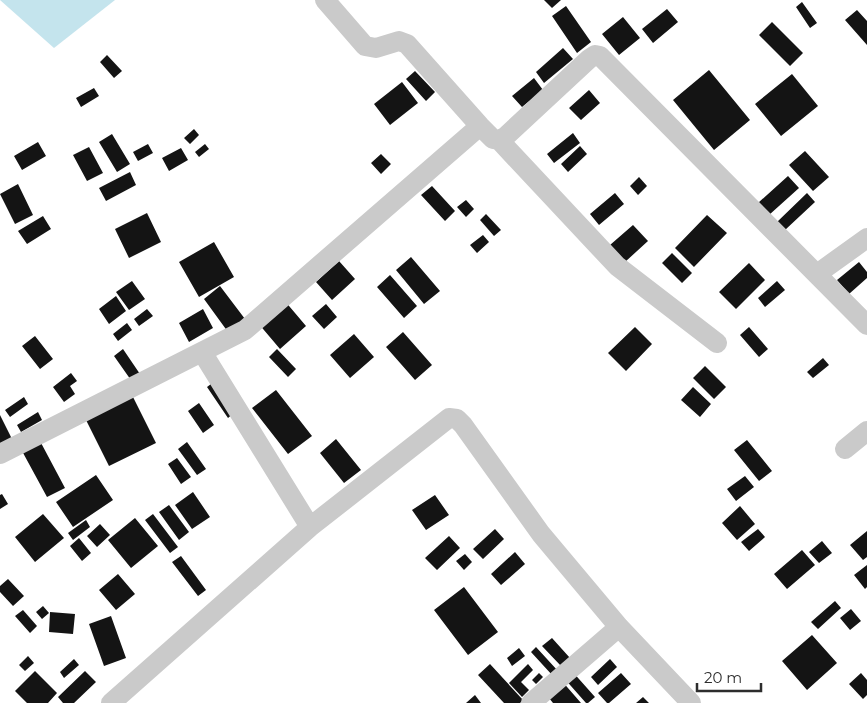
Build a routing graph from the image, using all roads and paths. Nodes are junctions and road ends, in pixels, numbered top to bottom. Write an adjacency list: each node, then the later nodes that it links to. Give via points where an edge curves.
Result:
1 (325, 0): 2 (street, via 365,46 376,48 398,41 407,44)
2 (480, 126): 3 (street, via 493,139); 8 (street, via 245,330)
3 (499, 140): 5 (street, via 589,58 600,56); 7 (street, via 617,266)
4 (867, 238): 5 (street)
5 (817, 274): 6 (street)
6 (867, 325)
7 (717, 343)
8 (202, 352): 11 (street); 12 (street)
9 (867, 431): 10 (street)
10 (845, 449)
11 (0, 454)
12 (310, 527): 13 (street, via 449,418 457,419 541,534); 14 (street)
13 (619, 628): 15 (street); 16 (street)
14 (112, 703)
15 (531, 703)
16 (691, 703)

